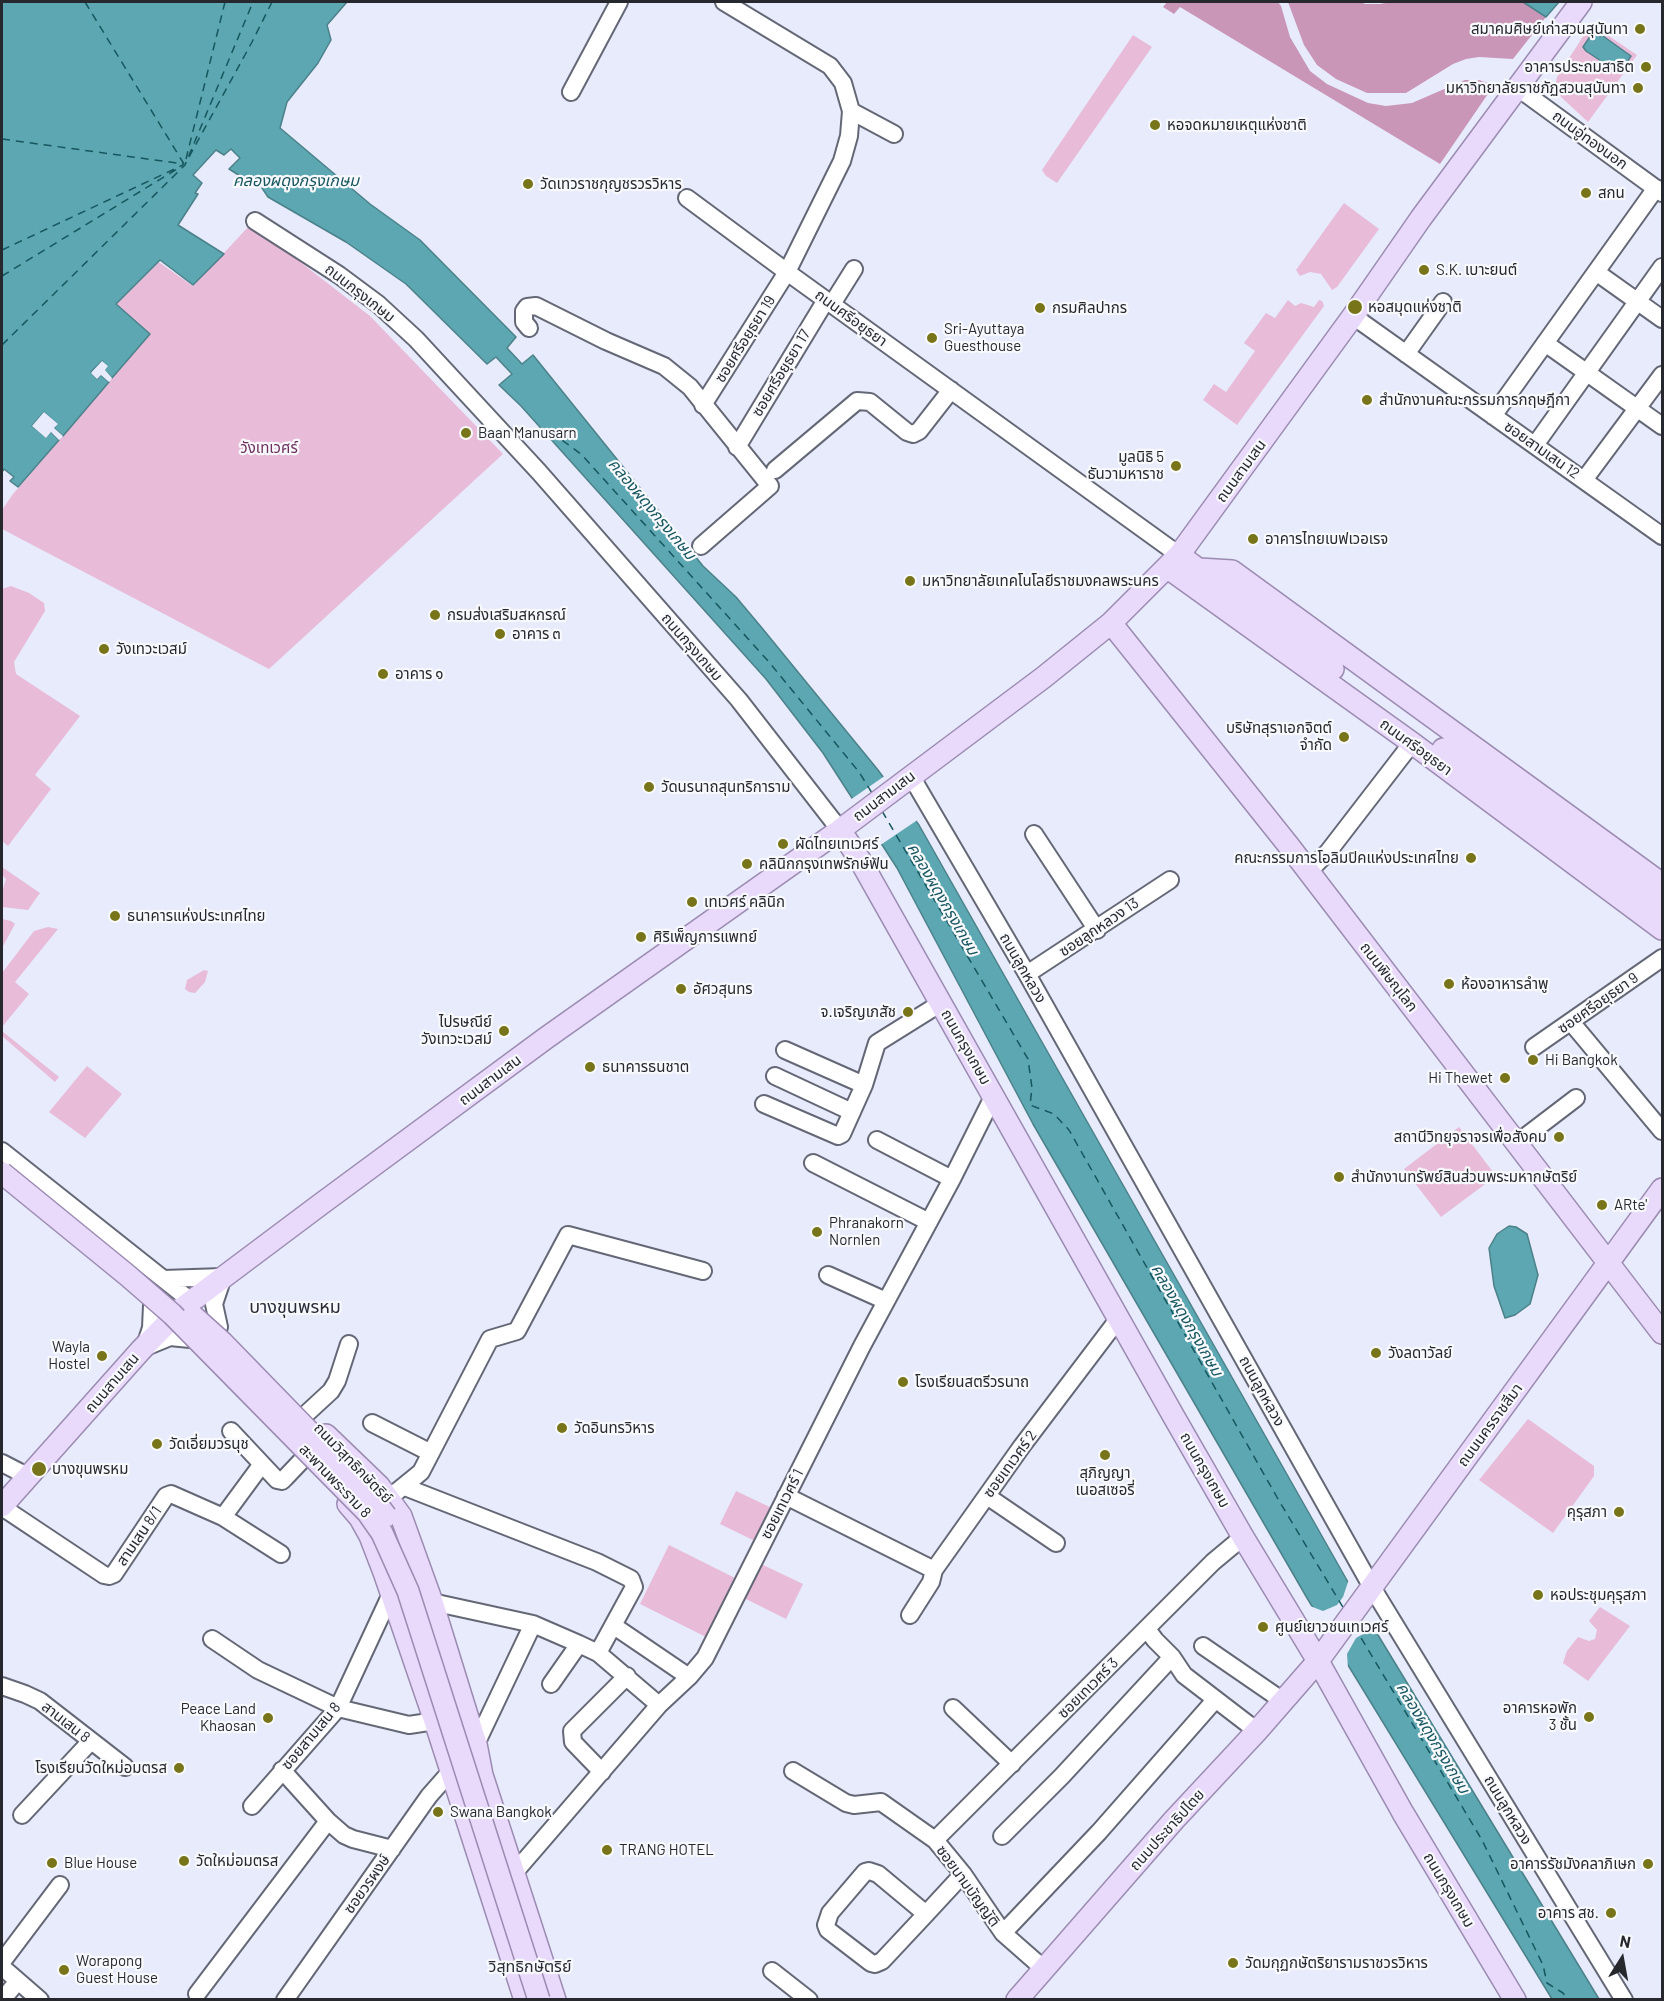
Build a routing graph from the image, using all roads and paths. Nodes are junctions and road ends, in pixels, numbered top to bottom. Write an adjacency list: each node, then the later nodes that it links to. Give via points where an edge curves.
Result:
1 (619, 2): 5 (street)
2 (724, 2): 6 (street, via 830,66 843,82)
3 (1581, 2): 4 (main road, ถนนสามเสน)
4 (1518, 88): 8 (street, ถนนอู่ทองนอก); 18 (main road, ถนนสามเสน)
5 (571, 92)
6 (851, 111): 7 (street); 13 (street, via 842,161)
7 (894, 134)
8 (1659, 190): 14 (street)
9 (687, 198): 13 (street, ถนนศรีอยุธยา)
10 (255, 221): 45 (street, ถนนกรุงเกษม, via 339,275 416,339 539,472)
11 (1662, 267): 17 (street)
12 (854, 269): 15 (street, ซอยศรีอยุธยา 17)
13 (787, 272): 15 (street, ถนนศรีอยุธยา); 26 (street, ซอยศรีอยุธยา 19)
14 (1596, 272): 17 (street); 21 (street)
15 (829, 302): 25 (street, ถนนศรีอยุธยา); 31 (street, ซอยศรีอยุธยา 17)
16 (1443, 302): 22 (street)
17 (1637, 302): 19 (street); 23 (street)
18 (1353, 316): 22 (street, ซอยสามเสน 12); 36 (main road, ถนนสามเสน)
19 (1662, 319)
20 (529, 328): 26 (street, via 524,322 524,311 536,306 664,366 690,387)
21 (1545, 343): 23 (street); 28 (street)
22 (1406, 354): 28 (street, ซอยสามเสน 12)
23 (1586, 373): 27 (street); 30 (street)
24 (1662, 375): 27 (street)
25 (951, 390): 32 (street, via 913,434 870,402 857,401); 36 (street, ถนนศรีอยุธยา)
26 (703, 405): 31 (street)
27 (1638, 409): 29 (street); 33 (street)
28 (1493, 416): 30 (street, ซอยสามเสน 12)
29 (1662, 426)
30 (1535, 445): 33 (street, ซอยสามเสน 12)
31 (737, 447): 35 (street, via 770,486)
32 (775, 470)
33 (1584, 480): 34 (street, ซอยสามเสน 12)
34 (1662, 536)
35 (701, 546)
36 (1173, 561): 37 (main road, ถนนศรีอยุธยา); 38 (main road, ถนนสามเสน); 39 (main road, ถนนศรีอยุธยา)
37 (1199, 569): 39 (main road, ถนนศรีอยุธยา); 41 (main road, ถนนศรีอยุธยา, via 1232,571)
38 (1111, 623): 43 (main road, ถนนสามเสน); 47 (main road, ถนนพิษณุโลก)
39 (1296, 651): 40 (main road, ถนนศรีอยุธยา)
40 (1364, 701): 41 (main road, ถนนศรีอยุธยา); 42 (main road, ถนนศรีอยุธยา)
41 (1397, 703): 44 (main road, ถนนศรีอยุธยา, via 1452,743)
42 (1412, 744): 44 (main road, ถนนศรีอยุธยา); 47 (street)
43 (905, 780): 45 (main road, ถนนสามเสน); 54 (street, ถนนลูกหลวง)
44 (1531, 811): 49 (main road, ถนนศรีอยุธยา); 50 (main road, ถนนศรีอยุธยา); 51 (main road, ถนนศรีอยุธยา)
45 (845, 826): 55 (main road, ถนนกรุงเกษม, via 860,860); 79 (main road, ถนนสามเสน, via 546,1038)
46 (1034, 834): 52 (street)
47 (1308, 872): 67 (main road, ถนนพิษณุโลก)
48 (1170, 880): 52 (street, ซอยลูกหลวง 13)
49 (1662, 884)
50 (1662, 908)
51 (1662, 929)
52 (1096, 930): 54 (street, ซอยลูกหลวง 13)
53 (1662, 958): 56 (street, ซอยศรีอยุธยา 9)
54 (1027, 974): 109 (street, ถนนลูกหลวง)
55 (941, 1003): 60 (street, via 877,1043); 61 (main road, ถนนกรุงเกษม)
56 (1571, 1022): 57 (street, ซอยศรีอยุธยา 9); 65 (street)
57 (1534, 1047)
58 (785, 1050): 60 (street)
59 (775, 1076): 64 (street)
60 (864, 1085): 64 (street)
61 (994, 1095): 72 (street, ซอยเทเวศร์ 1); 84 (main road, ถนนกรุงเกษม)
62 (1576, 1098): 67 (street)
63 (764, 1104): 64 (street, via 838,1136)
64 (852, 1112)
65 (1662, 1131)
66 (876, 1140): 72 (street)
67 (1517, 1143): 76 (main road, ถนนพิษณุโลก)
68 (2, 1151): 80 (street, ถนนวิสุทธิกษัตริย์)
69 (2, 1156): 101 (main road, สะพานพระราม 8, bridge, via 144,1272 223,1343 368,1492)
70 (813, 1163): 75 (street)
71 (2, 1173): 162 (main road, สะพานพระราม 8, bridge, via 172,1314 368,1513 382,1533 408,1591)
72 (952, 1179): 75 (street, ซอยเทเวศร์ 1)
73 (2, 1180): 83 (street, ถนนวิสุทธิกษัตริย์)
74 (1662, 1189): 76 (main road, ถนนนครราชสีมา)
75 (929, 1222): 82 (street, ซอยเทเวศร์ 1)
76 (1608, 1263): 87 (main road, ถนนพิษณุโลก); 109 (main road, ถนนนครราชสีมา)
77 (703, 1271): 94 (street, via 568,1235 517,1330 490,1340)
78 (828, 1275): 82 (street)
79 (223, 1277): 80 (street); 81 (main road, ถนนสามเสน); 86 (street, via 213,1304)
80 (164, 1280): 81 (street, ถนนวิสุทธิกษัตริย์)
81 (191, 1301): 85 (main road, ถนนสามเสน); 86 (main road, ถนนวิสุทธิกษัตริย์)
82 (886, 1301): 99 (street, ซอยเทเวศร์ 1)
83 (152, 1305): 85 (street, ถนนวิสุทธิกษัตริย์); 90 (street, via 151,1328)
84 (1119, 1318): 100 (street, ซอยเทเวศร์ 2); 104 (main road, ถนนกรุงเกษม)
85 (170, 1320): 88 (main road, ถนนวิสุทธิกษัตริย์); 90 (main road, ถนนสามเสน)
86 (221, 1328): 88 (main road, via 209,1328); 91 (main road, ถนนวิสุทธิกษัตริย์)
87 (1662, 1334)
88 (194, 1343): 90 (street, via 170,1337); 95 (main road, ถนนวิสุทธิกษัตริย์)
89 (349, 1344): 91 (street, via 331,1391)
90 (144, 1347): 98 (main road, ถนนสามเสน)
91 (305, 1415): 101 (main road, ถนนวิสุทธิกษัตริย์)
92 (372, 1423): 94 (street)
93 (231, 1431): 97 (street)
94 (431, 1453): 101 (street, via 421,1472)
95 (305, 1457): 97 (street, via 282,1481); 108 (main road, ถนนวิสุทธิกษัตริย์, via 360,1518)
96 (2, 1463): 98 (street)
97 (262, 1464): 103 (street)
98 (29, 1477): 102 (main road, ถนนสามเสน)
99 (786, 1496): 107 (street); 122 (street, ซอยเทเวศร์ 1, via 705,1658)
100 (987, 1496): 105 (street); 107 (street, ซอยเทเวศร์ 2)
101 (394, 1500): 110 (main road, ถนนวิสุทธิกษัตริย์); 113 (street, via 597,1562 631,1579 634,1587); 140 (main road, สะพานพระราม 8, via 402,1545 462,1732)
102 (2, 1507): 103 (street, สามเสน 8/1, via 109,1576 166,1496 177,1496)
103 (223, 1517): 106 (street, สามเสน 8/1)
104 (1243, 1537): 114 (street, ซอยเทเวศร์ 3); 119 (main road, ถนนกรุงเกษม)
105 (1056, 1543)
106 (280, 1554)
107 (934, 1570): 111 (street, ซอยเทเวศร์ 2)
108 (392, 1594): 128 (street, ซอยสามเสน 8); 130 (main road, ถนนวิสุทธิกษัตริย์)
109 (1368, 1595): 119 (main road, ถนนนครราชสีมา); 167 (street, ถนนลูกหลวง)
110 (432, 1602): 112 (street); 133 (main road, ถนนวิสุทธิกษัตริย์)
111 (910, 1615)
112 (533, 1624): 116 (street); 133 (street)
113 (614, 1626): 118 (street); 122 (street)
114 (1147, 1629): 120 (street); 134 (street, ซอยเทเวศร์ 3)
115 (212, 1639): 128 (street, via 258,1670)
116 (579, 1644): 118 (street); 123 (street)
117 (1203, 1646): 126 (street)
118 (598, 1653): 121 (street)
119 (1322, 1656): 126 (main road, ถนนประชาธิปไตย); 166 (main road, ถนนกรุงเกษม, via 1403,1814)
120 (1172, 1658): 125 (street, via 1184,1675); 144 (street)
121 (627, 1676): 127 (street); 139 (street, via 572,1731 573,1742)
122 (689, 1677): 127 (street, ซอยเทเวศร์ 1)
123 (551, 1684)
124 (2, 1686): 132 (street, สานเสน 8, via 33,1697)
125 (1215, 1700): 131 (street); 151 (street, via 1099,1832)
126 (1283, 1701): 131 (main road, ถนนประชาธิปไตย)
127 (659, 1705): 139 (street, ซอยเทเวศร์ 1)
128 (338, 1708): 130 (street, via 409,1725); 136 (street, ซอยสามเสน 8)
129 (953, 1708): 134 (street)
130 (435, 1721): 137 (main road, ถนนวิสุทธิกษัตริย์)
131 (1257, 1731): 154 (main road, ถนนประชาธิปไตย)
132 (91, 1741): 135 (street, สานเสน 8); 142 (street)
133 (476, 1744): 140 (main road, ถนนวิสุทธิกษัตริย์)
134 (1012, 1764): 145 (street, ซอยเทเวศร์ 3)
135 (125, 1767)
136 (282, 1770): 141 (street, ซอยสามเสน 8); 143 (street)
137 (452, 1771): 146 (street, ซอยวรผงษ์); 161 (main road, ถนนวิสุทธิกษัตริย์)
138 (793, 1771): 145 (street, ซอยนามบัญญัติ, via 846,1803 880,1802)
139 (602, 1772): 147 (street, ซอยเทเวศร์ 1)
140 (482, 1775): 147 (main road, ถนนวิสุทธิกษัตริย์)
141 (252, 1806)
142 (22, 1815)
143 (328, 1821): 146 (street, via 353,1839); 157 (street)
144 (1002, 1836)
145 (935, 1840): 148 (street, ซอยนามบัญญัติ)
146 (392, 1849): 160 (street, ซอยวรผงษ์)
147 (514, 1873): 163 (main road, ถนนวิสุทธิกษัตริย์)
148 (963, 1874): 150 (street); 151 (street, ซอยนามบัญญัติ)
149 (60, 1885): 152 (street)
150 (926, 1914): 150 (street, via 875,1965 828,1930 826,1924 830,1913 869,1871 878,1874)
151 (1003, 1933): 154 (street, ซอยนามบัญญัติ)
152 (2, 1962)
153 (2, 1967): 156 (street)
154 (1044, 1969): 165 (main road, ถนนประชาธิปไตย)
155 (772, 1971): 164 (street)
156 (18, 1981): 158 (street); 159 (street)
157 (197, 1994)
158 (2, 2000)
159 (40, 2000)
160 (285, 2000)
161 (525, 2000)
162 (539, 2000)
163 (555, 2000)
164 (809, 2000)
165 (1017, 2000)
166 (1515, 2000)
167 (1624, 2000)

